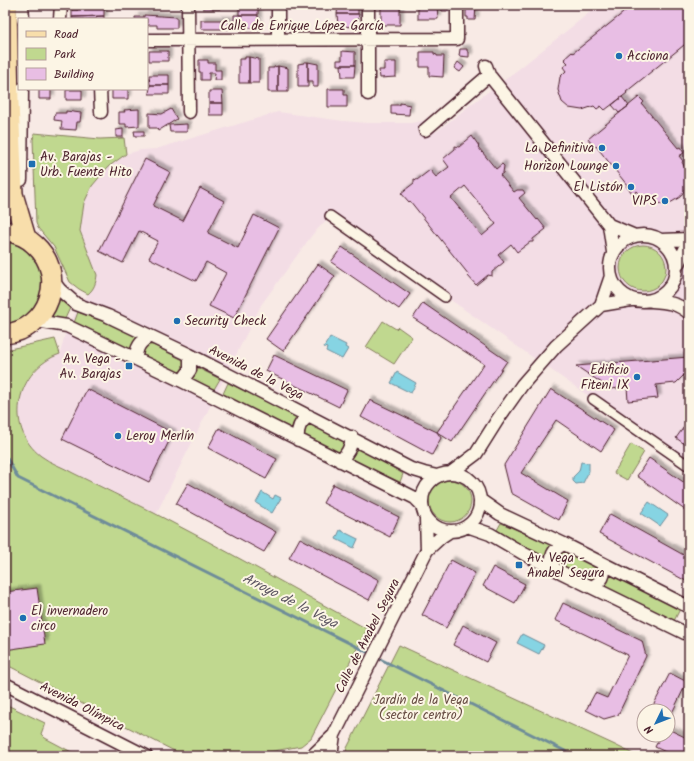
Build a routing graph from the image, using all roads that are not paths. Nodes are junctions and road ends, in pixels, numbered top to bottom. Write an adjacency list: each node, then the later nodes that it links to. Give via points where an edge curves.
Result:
1 (7, 5): 26 (main road, via 8,96 14,194)
2 (22, 5): 8 (street)
3 (61, 5): 9 (street)
4 (188, 5): 11 (street)
5 (278, 5): 12 (street)
6 (368, 5): 13 (street)
7 (457, 5): 13 (street, Calle de Enrique López García, via 457,39)
8 (23, 18)
9 (60, 18)
10 (148, 40): 11 (street, Calle de Enrique López García)
11 (188, 40): 12 (street, Calle de Enrique López García); 18 (street)
12 (278, 40): 13 (street, Calle de Enrique López García)
13 (368, 40): 16 (street)
14 (22, 90): 26 (street, via 22,205)
15 (100, 90): 17 (street)
16 (368, 94)
17 (101, 112)
18 (189, 112)
19 (425, 130): 21 (street, via 488,71)
20 (330, 216): 32 (street)
21 (609, 225): 23 (street); 27 (street)
22 (5, 231): 26 (main road)
23 (635, 236): 24 (street, via 645,235); 27 (street, via 628,237)
24 (662, 240): 25 (street); 28 (street, via 668,245)
25 (689, 240): 28 (street)
26 (31, 241): 31 (main road, via 47,260)
27 (613, 252): 29 (street, via 610,258)
28 (677, 266): 30 (street)
29 (611, 276): 33 (street, via 617,290); 35 (street)
30 (675, 279): 34 (street, via 667,292); 36 (street)
31 (52, 280): 37 (main road, via 49,301); 39 (street, Avenida de la Vega, via 76,304)
32 (445, 296)
33 (631, 300): 34 (street); 35 (street)
34 (652, 301): 36 (street, via 667,302)
35 (601, 305): 47 (street, via 556,346 522,386)
36 (686, 310)
37 (36, 321): 38 (main road, via 25,329); 41 (street, via 67,326)
38 (5, 334)
39 (150, 336): 40 (street, Avenida de la Vega); 41 (street, via 138,346)
40 (190, 355): 42 (street, Avenida de la Vega, via 190,370); 44 (street, Avenida de la Vega)
41 (136, 359): 42 (street)
42 (182, 381): 46 (street)
43 (593, 399): 49 (street)
44 (309, 416): 45 (street, Avenida de la Vega); 46 (street, Avenida de la Vega, via 299,425)
45 (352, 437): 48 (street, via 346,456); 51 (street, Avenida de la Vega, via 411,469)
46 (298, 440): 48 (street)
47 (476, 454): 50 (street); 52 (street)
48 (340, 461): 54 (street, via 415,498)
49 (689, 466)
50 (452, 472): 51 (street); 52 (street)
51 (437, 476): 54 (street, via 425,488)
52 (473, 482): 53 (street)
53 (480, 500): 56 (street, via 479,510); 58 (street, via 500,514)
54 (421, 504): 55 (street)
55 (426, 518): 57 (street, via 432,525); 59 (street, Calle de Anabel Segura)
56 (468, 526): 57 (street); 61 (street, via 490,534)
57 (450, 531): 59 (street, Calle de Anabel Segura)
58 (564, 544): 60 (street); 61 (street, via 553,552 551,558)
59 (427, 550): 66 (street, Calle de Anabel Segura)
60 (603, 564): 62 (street, via 603,579); 63 (street)
61 (554, 568): 62 (street)
62 (592, 587): 64 (street)
63 (688, 605)
64 (689, 635)
65 (5, 684): 67 (street, Avenida Olímpica)
66 (334, 734): 68 (street, Calle de Anabel Segura); 69 (street, Calle de Anabel Segura)
67 (146, 756)
68 (312, 756)
69 (330, 756)

